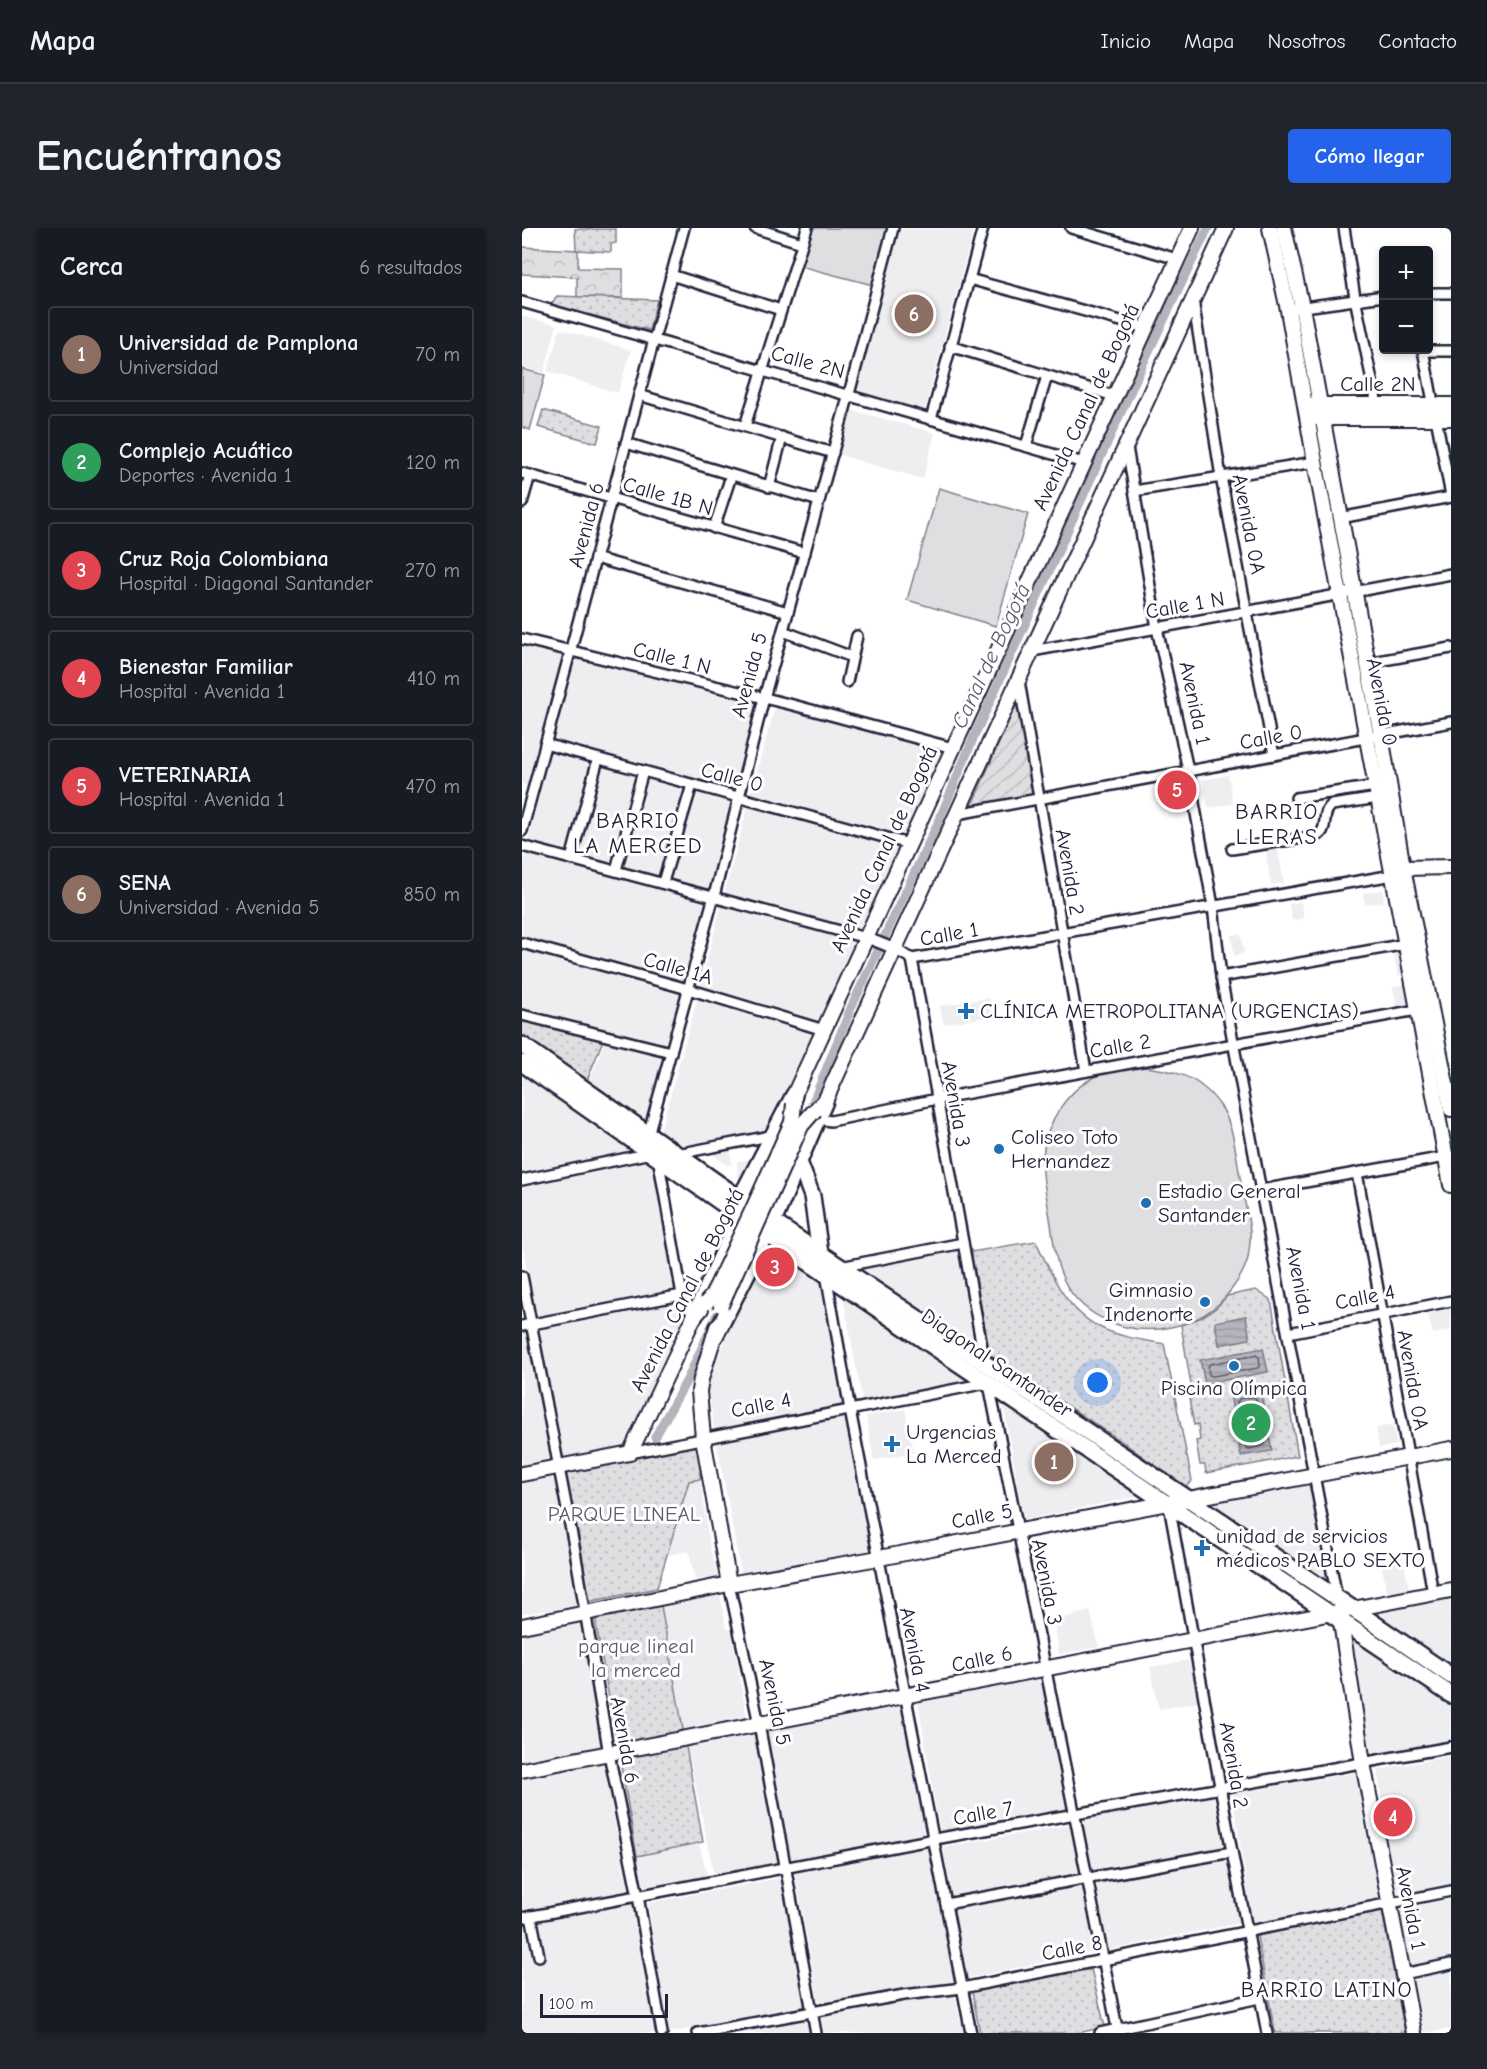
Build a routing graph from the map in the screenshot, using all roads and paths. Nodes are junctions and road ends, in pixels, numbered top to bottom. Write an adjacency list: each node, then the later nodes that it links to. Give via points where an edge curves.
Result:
1 (684, 228): 14 (street, Avenida 6)
2 (755, 228): 12 (street)
3 (807, 228): 12 (street)
4 (893, 228): 32 (street, Avenida 5)
5 (983, 228): 15 (street)
6 (1071, 228): 13 (street)
7 (1192, 228): 13 (street, Avenida Canal de Bogotá)
8 (1226, 228): 20 (street, Avenida Canal de Bogotá)
9 (1270, 228): 22 (street, Avenida 0)
10 (1284, 228): 22 (street, Avenida 0)
11 (1344, 228): 19 (street)
12 (802, 243): 23 (street)
13 (1177, 259): 24 (street, Avenida Canal de Bogotá)
14 (671, 275): 23 (street); 25 (street, Avenida 6)
15 (969, 279): 24 (street); 26 (street)
16 (1433, 293): 17 (street)
17 (1451, 293)
18 (1379, 296): 19 (street)
19 (1355, 298): 22 (street); 35 (street)
20 (1193, 300): 45 (street, Avenida Canal de Bogotá); 51 (street, Avenida 0A)
21 (522, 302): 25 (street, Calle 2N)
22 (1295, 308): 37 (street, Avenida 0)
23 (781, 309): 30 (street)
24 (1146, 328): 34 (street, Avenida Canal de Bogotá)
25 (654, 340): 30 (street, Calle 2N); 33 (street, Avenida 6)
26 (950, 346): 31 (street); 40 (street)
27 (1433, 350): 28 (street)
28 (1451, 351)
29 (1424, 354): 38 (street)
30 (762, 371): 32 (street, Calle 2N); 41 (street)
31 (1047, 376): 34 (street); 44 (street)
32 (849, 394): 40 (street, Calle 2N); 46 (street, Avenida 5)
33 (639, 395): 41 (street); 43 (street, Avenida 6)
34 (1114, 396): 48 (street, Avenida Canal de Bogotá)
35 (1377, 405): 37 (street, Calle 2N); 38 (street, Calle 2N)
36 (1451, 405): 38 (street, Calle 2N)
37 (1313, 412): 38 (street, Calle 2N); 47 (street, Avenida 0); 58 (street, Avenida 0)
38 (1435, 412): 39 (street, Calle 2N); 54 (street)
39 (1451, 418)
40 (931, 419): 44 (street, Calle 2N)
41 (745, 426): 42 (street)
42 (782, 437): 46 (street); 52 (street)
43 (626, 443): 50 (street); 55 (street, Avenida 6)
44 (1026, 446): 48 (street, Calle 2N)
45 (1126, 446): 53 (street, Avenida 1); 72 (street, Avenida Canal de Bogotá)
46 (833, 453): 56 (street, Avenida 5)
47 (1315, 462): 51 (street); 63 (street, Avenida 0)
48 (1084, 463): 81 (street, Avenida Canal de Bogotá)
49 (526, 474): 55 (street, Calle 1B N); 57 (street)
50 (731, 476): 52 (street); 59 (street)
51 (1221, 477): 53 (street); 64 (street, Avenida 0A)
52 (769, 487): 56 (street)
53 (1134, 491): 66 (street, Avenida 1)
54 (1450, 491): 58 (street)
55 (611, 499): 59 (street, Calle 1B N); 61 (street, Avenida 6)
56 (819, 501): 60 (street, Avenida 5)
57 (522, 503)
58 (1340, 518): 63 (street, Avenida 0)
59 (714, 528): 60 (street, Calle 1B N)
60 (805, 553): 65 (street, Avenida 5)
61 (595, 558): 65 (street); 71 (street, Avenida 6)
62 (1451, 574): 63 (street, Calle 1 N)
63 (1347, 593): 64 (street, Calle 1 N); 74 (street, Avenida 0); 79 (street, Avenida 0)
64 (1248, 611): 66 (street, Calle 1 N); 82 (street, Avenida 0A)
65 (788, 612): 67 (street, Avenida 5)
66 (1157, 628): 72 (street, Calle 1 N); 84 (street, Avenida 1)
67 (783, 632): 73 (street); 77 (street, Avenida 5)
68 (857, 636): 73 (street)
69 (522, 639): 71 (street, Calle 1 N)
70 (1451, 648): 74 (street)
71 (570, 651): 77 (street, Calle 1 N); 80 (street, Avenida 6)
72 (1032, 651): 75 (street, Avenida Canal de Bogotá)
73 (852, 657): 76 (street)
74 (1367, 663): 79 (street, Avenida 0)
75 (1019, 678): 92 (street, Avenida 2); 93 (street, Avenida Canal de Bogotá)
76 (847, 682)
77 (764, 698): 81 (street, Calle 1 N); 90 (street, Avenida 5)
78 (1451, 722): 79 (street, Calle 0)
79 (1374, 736): 82 (street, Calle 0); 89 (street, Avenida 0); 101 (street, Avenida 0)
80 (545, 744): 83 (street, Calle 0); 88 (street, Avenida 6)
81 (953, 748): 95 (street, Avenida Canal de Bogotá)
82 (1274, 755): 84 (street, Calle 0)
83 (598, 759): 85 (street, Calle 0); 98 (street)
84 (1188, 770): 92 (street, Calle 0); 105 (street, Avenida 1)
85 (643, 771): 86 (street, Calle 0); 100 (street)
86 (692, 784): 90 (street, Calle 0); 103 (street)
87 (522, 787): 88 (street)
88 (533, 790): 94 (street, Avenida 6)
89 (1377, 792): 91 (street); 97 (street, via 1332,805 1322,833 1317,836); 101 (street, Avenida 0)
90 (739, 798): 95 (street, Calle 0); 104 (street, Avenida 5)
91 (1296, 798)
92 (1040, 799): 93 (street, Calle 0); 106 (street, Avenida 2)
93 (957, 814): 110 (street, Avenida Canal de Bogotá)
94 (522, 831)
95 (909, 844): 107 (street, Avenida Canal de Bogotá)
96 (522, 846): 98 (street, Calle 1)
97 (1232, 849)
98 (571, 859): 100 (street, Calle 1)
99 (1451, 867): 101 (street)
100 (616, 870): 103 (street, Calle 1)
101 (1400, 873): 102 (street); 105 (street, Calle 1); 109 (street, Avenida 0); 114 (street, Avenida 0)
102 (1451, 875)
103 (663, 882): 104 (street, Calle 1)
104 (714, 896): 107 (street, Calle 1); 113 (street, Avenida 5)
105 (1213, 906): 106 (street, Calle 1); 112 (street, Avenida 1)
106 (1062, 933): 111 (street, Calle 1); 121 (street, Avenida 2)
107 (868, 938): 110 (street, Calle 1); 116 (street, Avenida Canal de Bogotá)
108 (522, 943): 113 (street, Calle 1A)
109 (1406, 944): 112 (street); 114 (street, Avenida 0)
110 (892, 947): 111 (street, Calle 1); 125 (street, Avenida Canal de Bogotá)
111 (912, 959): 122 (street, Avenida 3)
112 (1221, 977): 117 (street, Avenida 1)
113 (688, 988): 116 (street, Calle 1A); 119 (street, Avenida 5)
114 (1424, 1009): 117 (street, Calle 2); 124 (street, Avenida 0); 130 (street, Avenida 0)
115 (522, 1015): 119 (street)
116 (824, 1030): 123 (street, Avenida Canal de Bogotá)
117 (1234, 1044): 121 (street, Calle 2); 135 (street, Avenida 1)
118 (522, 1045): 126 (main road, Diagonal Santander)
119 (671, 1052): 126 (street, Avenida 5)
120 (522, 1063): 129 (main road, Diagonal Santander)
121 (1086, 1071): 122 (street, Calle 2)
122 (937, 1099): 125 (street, Calle 2, via 831,1121); 139 (street, Avenida 3)
123 (794, 1100): 127 (main road); 146 (street, Avenida Canal de Bogotá, bridge, via 792,1122 747,1222 712,1296)
124 (1451, 1109)
125 (819, 1110): 131 (main road); 149 (street, Avenida Canal de Bogotá, bridge, via 801,1126 721,1305)
126 (648, 1134): 128 (main road, Diagonal Santander)
127 (775, 1135): 128 (street); 136 (main road)
128 (675, 1154): 136 (main road, Diagonal Santander)
129 (655, 1155): 133 (street); 137 (main road, Diagonal Santander); 143 (street)
130 (1448, 1156): 132 (street); 134 (street, Avenida 0)
131 (799, 1162): 138 (main road); 140 (main road, via 812,1196)
132 (1357, 1173): 135 (street); 145 (street, Avenida 0A)
133 (522, 1180)
134 (1451, 1185)
135 (1261, 1190): 148 (street, Avenida 1)
136 (740, 1199): 138 (main road, Diagonal Santander)
137 (740, 1215): 138 (main road, Diagonal Santander); 146 (main road)
138 (770, 1228): 140 (main road, Diagonal Santander); 141 (main road, Diagonal Santander); 149 (main road)
139 (963, 1243): 141 (street); 150 (street, Avenida 3)
140 (820, 1254): 141 (main road, Diagonal Santander)
141 (833, 1271): 150 (main road, Diagonal Santander); 153 (main road, Diagonal Santander); 154 (street, Avenida 4)
142 (522, 1276): 147 (street, Avenida 6)
143 (682, 1295): 146 (street); 147 (street)
144 (1451, 1301): 145 (street, Calle 4)
145 (1383, 1315): 148 (street, Calle 4); 158 (street, Avenida 0A)
146 (694, 1317): 157 (street, Avenida Canal de Bogotá)
147 (526, 1325): 159 (street, Avenida 6)
148 (1288, 1333): 161 (street, Avenida 1)
149 (715, 1336): 151 (street, Avenida Canal de Bogotá)
150 (985, 1364): 152 (main road, Diagonal Santander); 153 (street, Avenida 3)
151 (701, 1378): 155 (street, Avenida 5)
152 (1009, 1380): 153 (street, Calle 4); 162 (main road, Diagonal Santander)
153 (989, 1383): 154 (street, Calle 4); 163 (main road, Diagonal Santander); 164 (street, Avenida 3)
154 (850, 1410): 155 (street, Calle 4); 165 (street, Avenida 4)
155 (703, 1438): 157 (street, Calle 4); 166 (street, Avenida 5)
156 (1451, 1449): 158 (street, Calle 5)
157 (630, 1453): 159 (street, Calle 4)
158 (1408, 1457): 161 (street, Calle 5); 168 (street, Avenida 0A)
159 (558, 1467): 160 (street, Calle 4); 170 (street, Avenida 6)
160 (522, 1474)
161 (1314, 1474): 162 (street, Calle 5); 169 (street, Avenida 1)
162 (1188, 1499): 163 (street, Calle 5); 169 (main road, Diagonal Santander)
163 (1168, 1503): 164 (street, Calle 5); 169 (main road, Diagonal Santander); 172 (street, Avenida 2)
164 (1018, 1531): 165 (street, Calle 5); 173 (street, Avenida 3)
165 (879, 1558): 166 (street, Calle 5); 176 (street, Avenida 4)
166 (729, 1584): 170 (street, Calle 5); 177 (street, Avenida 5)
167 (1451, 1590): 168 (street, Calle 6)
168 (1433, 1593): 169 (street, Calle 6)
169 (1340, 1610): 172 (street, Calle 6); 174 (main road, Diagonal Santander); 175 (main road, Diagonal Santander); 180 (street, Avenida 1)
170 (585, 1613): 171 (street, Calle 5); 179 (street, Avenida 6)
171 (522, 1626)
172 (1193, 1640): 173 (street, Calle 6); 182 (street, Avenida 2)
173 (1046, 1668): 176 (street, Calle 6); 183 (street, Avenida 3)
174 (1451, 1676)
175 (1451, 1695)
176 (905, 1697): 177 (street, Calle 6); 184 (street, Avenida 4)
177 (759, 1724): 179 (street, Calle 6); 186 (street, Avenida 5)
178 (1451, 1748): 180 (street, Calle 7)
179 (609, 1754): 181 (street, Calle 6); 189 (street, Avenida 6)
180 (1363, 1763): 182 (street, Calle 7); 190 (street, Avenida 1)
181 (522, 1770)
182 (1220, 1789): 183 (street, Calle 7); 185 (street, Avenida 2)
183 (1075, 1815): 184 (street, Calle 7); 187 (street, Avenida 3)
184 (935, 1839): 186 (street, Calle 7); 191 (street, Avenida 4)
185 (1232, 1852): 187 (street); 193 (street, Avenida 2)
186 (785, 1868): 189 (street, Calle 7); 200 (street, Avenida 5)
187 (1087, 1879): 191 (street); 195 (street, Avenida 3)
188 (1451, 1891): 190 (street, Calle 8)
189 (638, 1896): 192 (street, Calle 7); 202 (street, Avenida 6)
190 (1389, 1902): 193 (street, Calle 8); 197 (street, Avenida 1)
191 (946, 1904): 198 (street, Avenida 4)
192 (527, 1917): 194 (street)
193 (1247, 1932): 195 (street, Calle 8); 199 (street, Avenida 2)
194 (539, 1956)
195 (1104, 1961): 198 (street, Calle 8); 201 (street, Avenida 3)
196 (1451, 1964): 197 (street)
197 (1403, 1974): 208 (street, Avenida 1)
198 (962, 1988): 200 (street, Calle 8); 205 (street, Avenida 4)
199 (1259, 1998): 201 (street); 207 (street, Avenida 2)
200 (812, 2011): 203 (street, Calle 8); 204 (street, Avenida 5)
201 (1118, 2031): 206 (street)
202 (662, 2033)
203 (698, 2033)
204 (816, 2033)
205 (971, 2033)
206 (1100, 2033)
207 (1267, 2033)
208 (1414, 2033)

